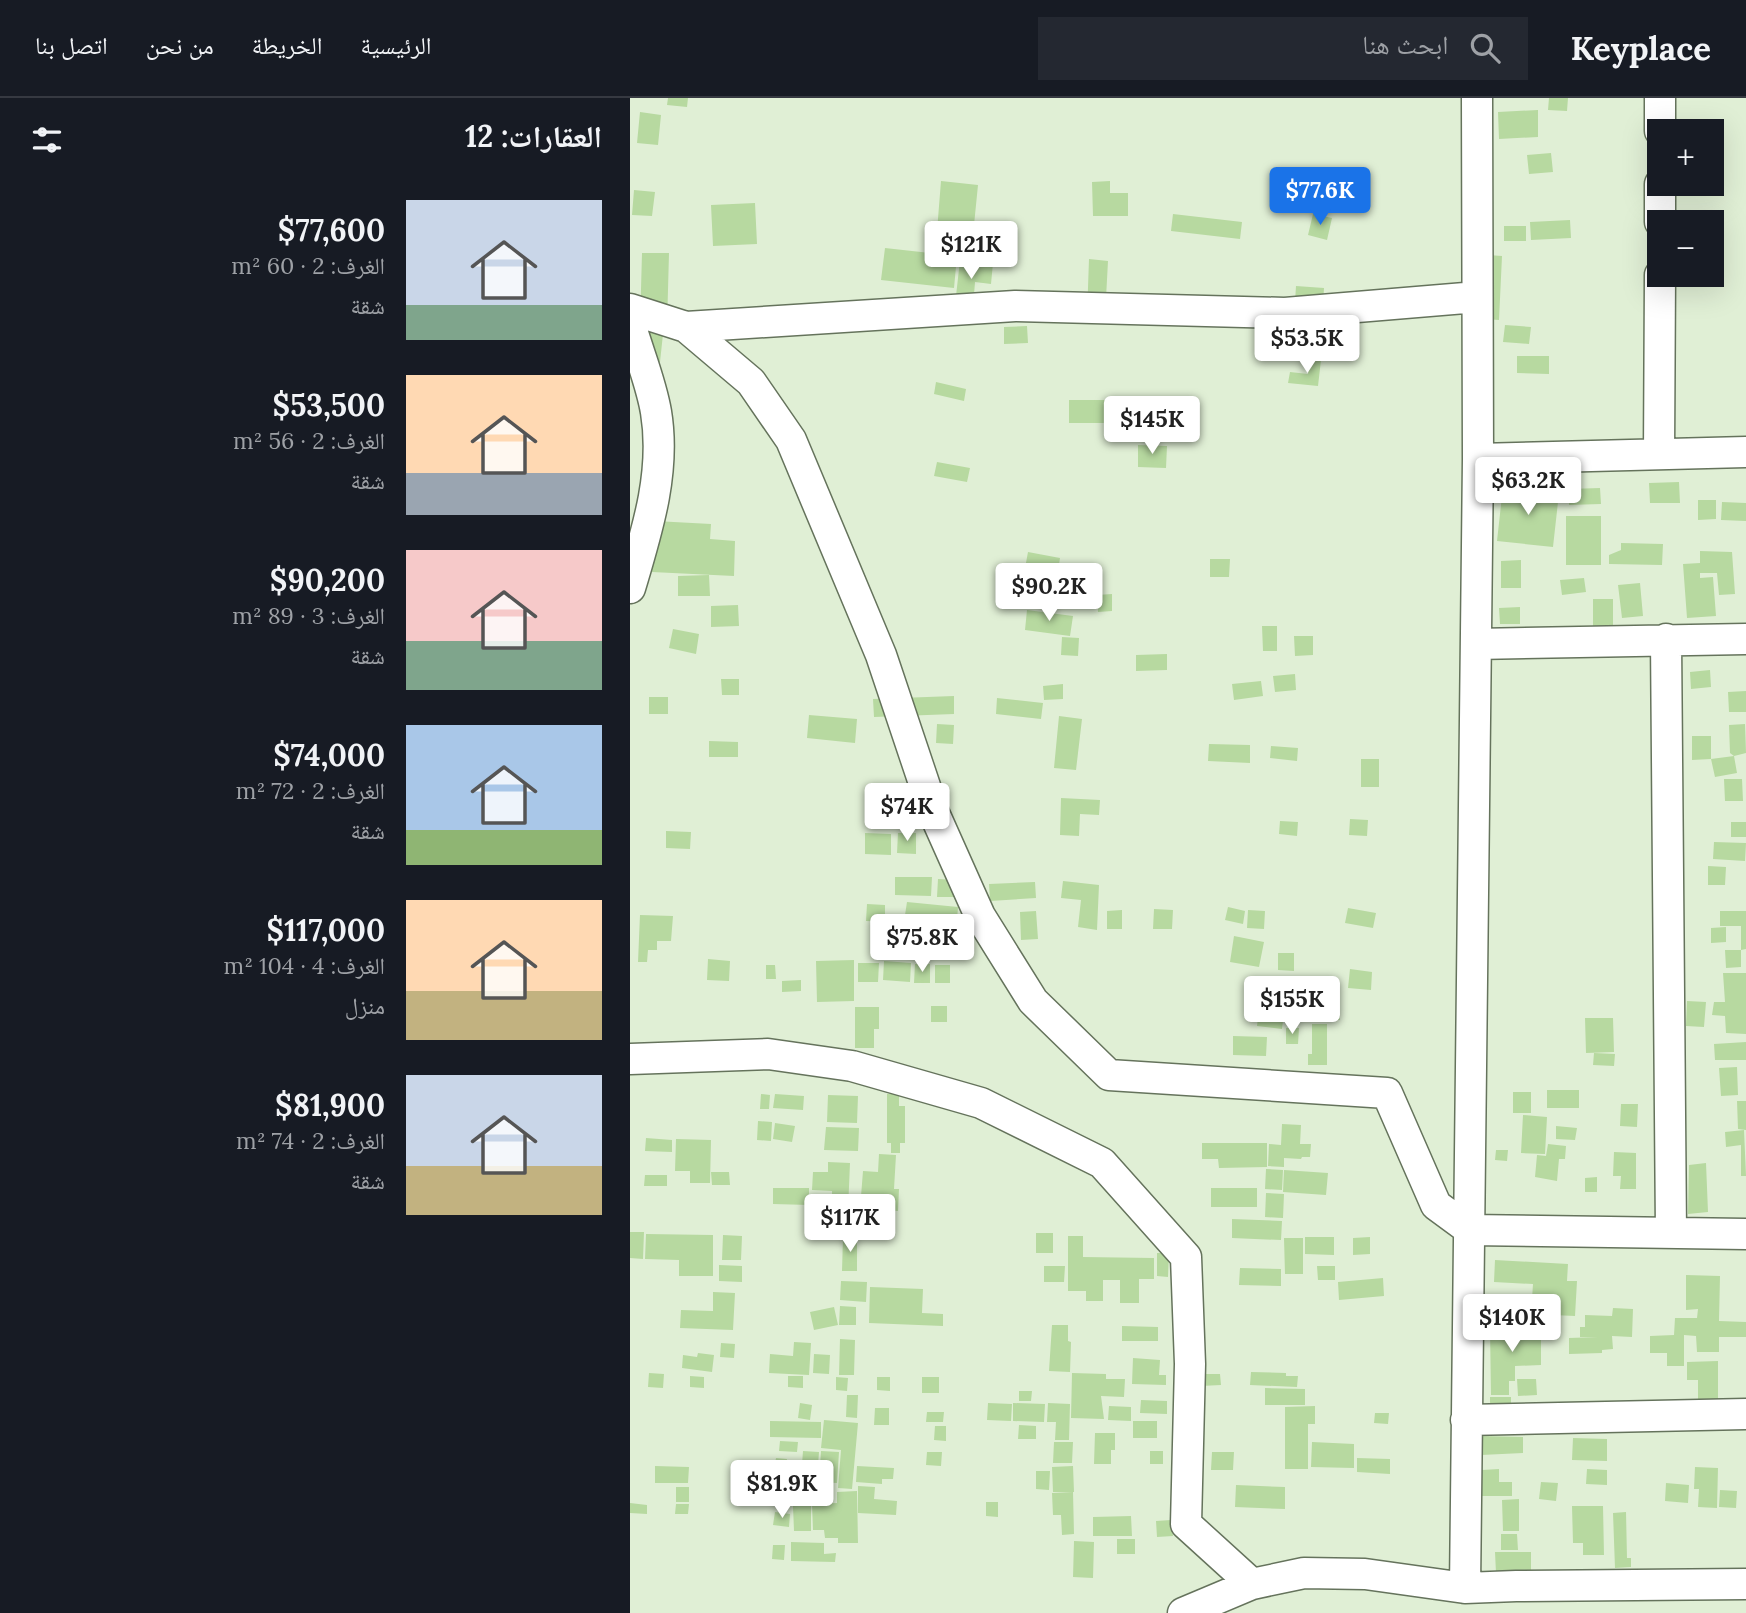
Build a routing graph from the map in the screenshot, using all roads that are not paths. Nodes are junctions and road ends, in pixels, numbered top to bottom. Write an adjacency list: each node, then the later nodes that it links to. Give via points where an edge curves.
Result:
1 (1477, 98): 5 (street)
2 (1660, 98): 3 (street)
3 (1660, 119)
4 (1660, 287): 10 (street)
5 (1477, 297): 8 (street, via 1285,313 1015,306); 11 (street)
6 (630, 309): 8 (street)
7 (630, 323): 12 (street, via 656,412 659,475)
8 (686, 327): 17 (street, via 751,382 791,440 881,655 934,813 980,916 1033,1001 1109,1075 1387,1093 1436,1205)
9 (1746, 452): 10 (street)
10 (1659, 454): 11 (street)
11 (1478, 459): 15 (street)
12 (630, 588)
13 (1666, 639): 14 (street); 15 (street); 18 (street)
14 (1746, 639)
15 (1476, 644): 17 (street)
16 (630, 1059): 22 (street, via 768,1054 852,1066 981,1103 1102,1163 1186,1257 1190,1364 1186,1524)
17 (1471, 1230): 18 (street); 21 (street)
18 (1671, 1232): 19 (street)
19 (1746, 1234)
20 (1746, 1414): 21 (street)
21 (1466, 1420): 24 (street)
22 (1252, 1584): 24 (street, via 1304,1573 1365,1574); 25 (street)
23 (1746, 1584): 24 (street)
24 (1465, 1588)
25 (1183, 1613)

